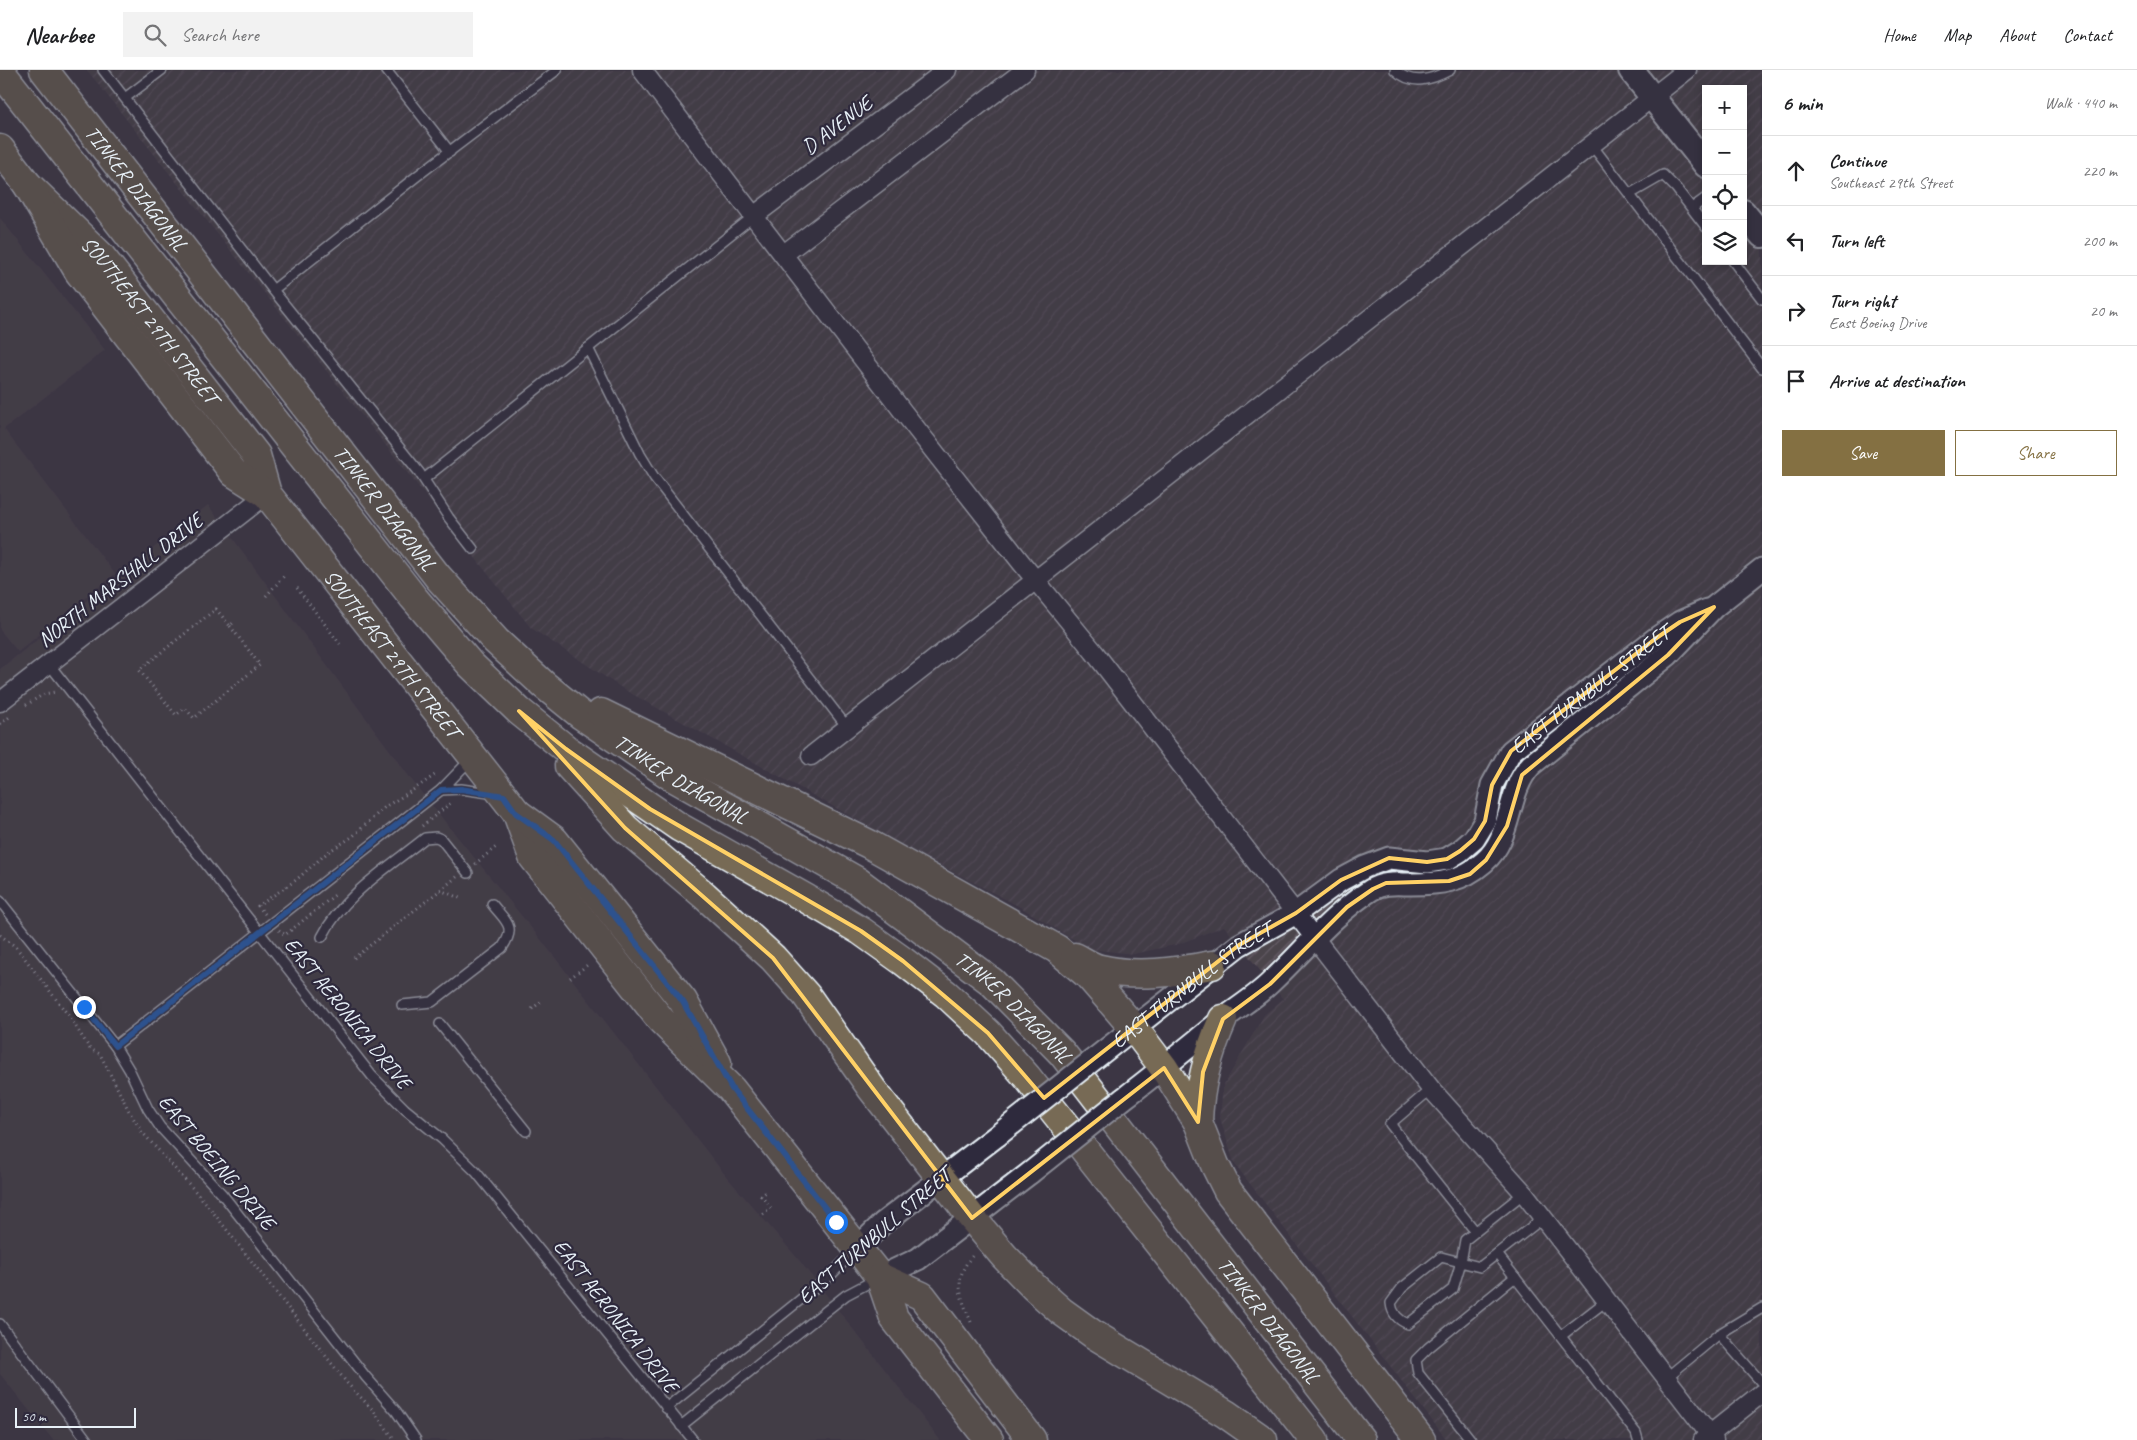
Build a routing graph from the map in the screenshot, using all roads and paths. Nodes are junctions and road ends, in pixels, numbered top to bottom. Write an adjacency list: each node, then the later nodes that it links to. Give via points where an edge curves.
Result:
1 (44, 70): 45 (main road, TINKER DIAGONAL, via 438,577 496,641)
2 (103, 70): 15 (lane)
3 (162, 70): 15 (lane)
4 (386, 70): 18 (lane)
5 (557, 70): 18 (lane)
6 (642, 70): 23 (street)
7 (947, 70): 23 (street, D AVENUE)
8 (1025, 70): 27 (street)
9 (1395, 70): 10 (lane, via 1401,76 1418,81 1434,79)
10 (1450, 70)
11 (1631, 70): 14 (main road)
12 (1687, 70): 14 (street)
13 (0, 71): 49 (main road, TINKER DIAGONAL, via 413,597 470,664)
14 (1652, 97): 16 (street); 19 (main road)
15 (125, 98): 29 (lane)
16 (1591, 144): 20 (lane); 38 (street)
17 (0, 149): 34 (main road, SOUTHEAST 29TH STREET, via 27,184 100,255 250,447 256,455)
18 (450, 152): 29 (lane)
19 (1702, 159)
20 (1630, 194): 22 (lane, via 1663,175); 32 (lane)
21 (1702, 201): 22 (lane)
22 (1692, 208): 25 (lane)
23 (755, 215): 27 (street); 31 (lane)
24 (1747, 217): 26 (main road)
25 (1702, 221)
26 (1762, 235)
27 (784, 254): 38 (street)
28 (1736, 265): 30 (lane)
29 (274, 290): 33 (lane)
30 (1762, 299)
31 (588, 348): 33 (lane); 52 (lane, via 654,477)
32 (1762, 368)
33 (424, 479): 35 (lane)
34 (268, 494): 44 (street, NORTH MARSHALL DRIVE); 54 (main road, SOUTHEAST 29TH STREET)
35 (473, 550)
36 (1762, 569): 41 (street, EAST TURNBULL STREET)
37 (285, 575): 40 (path)
38 (1036, 581): 52 (street); 63 (street)
39 (296, 588): 43 (path)
40 (266, 596)
41 (1714, 607): 63 (street, EAST TURNBULL STREET, via 1680,622 1655,639 1511,752 1492,785 1485,821 1474,839 1460,852 1447,859 1426,862 1389,858 1341,880); 67 (street, EAST TURNBULL STREET, via 1668,655 1531,765 1516,787 1500,842 1470,874 1433,883 1386,883 1346,907)
42 (231, 625): 42 (path, via 216,609 139,670 176,715 185,708 194,718 260,665)
43 (340, 644)
44 (49, 664): 47 (street, NORTH MARSHALL DRIVE); 64 (lane, EAST AERONICA DRIVE)
45 (544, 685): 68 (main road, via 869,844); 117 (main road, TINKER DIAGONAL, via 588,720 671,776 856,881 992,982 1062,1053)
46 (55, 692): 48 (path, via 44,694)
47 (0, 702)
48 (20, 709)
49 (519, 711): 84 (main road, via 625,828 704,894 773,958 806,995); 116 (main road, TINKER DIAGONAL, via 650,809 861,931 946,994 988,1033 1027,1077)
50 (14, 714): 51 (path)
51 (0, 724)
52 (847, 727): 53 (street)
53 (811, 756)
54 (473, 757): 55 (lane); 56 (main road, SOUTHEAST 29TH STREET)
55 (441, 790): 56 (lane, via 461,789); 64 (lane)
56 (510, 804): 91 (main road, SOUTHEAST 29TH STREET, via 554,840 683,1002 732,1089)
57 (496, 847): 58 (path)
58 (467, 872): 59 (path); 66 (lane, via 441,839 425,838 348,901)
59 (440, 890): 60 (path); 69 (path)
60 (462, 899)
61 (0, 901): 79 (lane, EAST BOEING DRIVE)
62 (492, 904): 74 (lane, via 509,926 510,936 502,948 432,1002)
63 (1296, 913): 67 (street); 71 (street, EAST TURNBULL STREET, via 1239,945)
64 (259, 932): 79 (lane); 106 (lane, EAST AERONICA DRIVE, via 372,1076 476,1172)
65 (0, 935): 110 (path, via 16,947 90,1049 100,1054 142,1132 192,1186)
66 (322, 937)
67 (1315, 938): 76 (street, EAST TURNBULL STREET, via 1270,984); 81 (street)
68 (1057, 949): 71 (main road, via 1098,969 1166,974); 78 (main road, via 1088,975)
69 (354, 958)
70 (591, 963): 72 (path)
71 (1212, 965): 78 (street, EAST TURNBULL STREET)
72 (570, 978)
73 (543, 1000): 75 (path)
74 (402, 1005)
75 (532, 1009)
76 (1223, 1019): 80 (street, EAST TURNBULL STREET); 82 (main road, via 1203,1072)
77 (440, 1024): 83 (lane)
78 (1133, 1028): 80 (main road); 84 (street, EAST TURNBULL STREET, bridge)
79 (115, 1046): 111 (lane, EAST BOEING DRIVE, via 160,1127 222,1194)
80 (1164, 1068): 82 (main road); 88 (street, EAST TURNBULL STREET, bridge)
81 (1431, 1089): 86 (street); 90 (lane, via 1390,1124)
82 (1198, 1122): 118 (main road, via 1228,1191)
83 (526, 1131)
84 (940, 1178): 88 (main road); 91 (street, EAST TURNBULL STREET)
85 (766, 1192): 87 (path, via 761,1196 771,1208)
86 (1524, 1193): 89 (street); 90 (lane)
87 (763, 1214)
88 (972, 1218): 95 (street, EAST TURNBULL STREET, via 918,1259); 115 (main road, via 1004,1256 1061,1312)
89 (1543, 1218): 93 (lane); 97 (street)
90 (1475, 1231): 94 (lane, via 1465,1240)
91 (857, 1248): 95 (main road, SOUTHEAST 29TH STREET); 106 (lane, EAST TURNBULL STREET, via 831,1275)
92 (974, 1254): 100 (path, via 959,1276 959,1286 970,1322)
93 (1497, 1254): 94 (lane, via 1480,1267); 96 (lane)
94 (1461, 1262): 94 (lane, via 1454,1289 1408,1324 1399,1320 1390,1303 1402,1288 1441,1258)
95 (880, 1277): 107 (lane, EAST TURNBULL STREET, via 846,1294); 113 (main road, SOUTHEAST 29TH STREET, via 894,1318); 114 (main road, SOUTHEAST 29TH STREET, via 922,1296)
96 (1515, 1277): 102 (lane); 119 (lane, via 1416,1360 1418,1373)
97 (1606, 1300): 102 (lane); 103 (street)
98 (1762, 1308): 101 (lane)
99 (0, 1324): 109 (lane)
100 (976, 1329)
101 (1719, 1334): 103 (lane); 104 (lane)
102 (1561, 1336): 120 (lane, via 1636,1433)
103 (1666, 1378): 108 (street)
104 (1762, 1384)
105 (1762, 1393): 108 (street)
106 (666, 1408): 107 (lane, EAST AERONICA DRIVE)
107 (681, 1426): 112 (lane, EAST AERONICA DRIVE)
108 (1709, 1438)
109 (87, 1440)
110 (395, 1440)
111 (416, 1440)
112 (693, 1440)
113 (989, 1440)
114 (1032, 1440)
115 (1263, 1440)
116 (1314, 1440)
117 (1361, 1440)
118 (1420, 1440)
119 (1471, 1440)
120 (1638, 1440)

